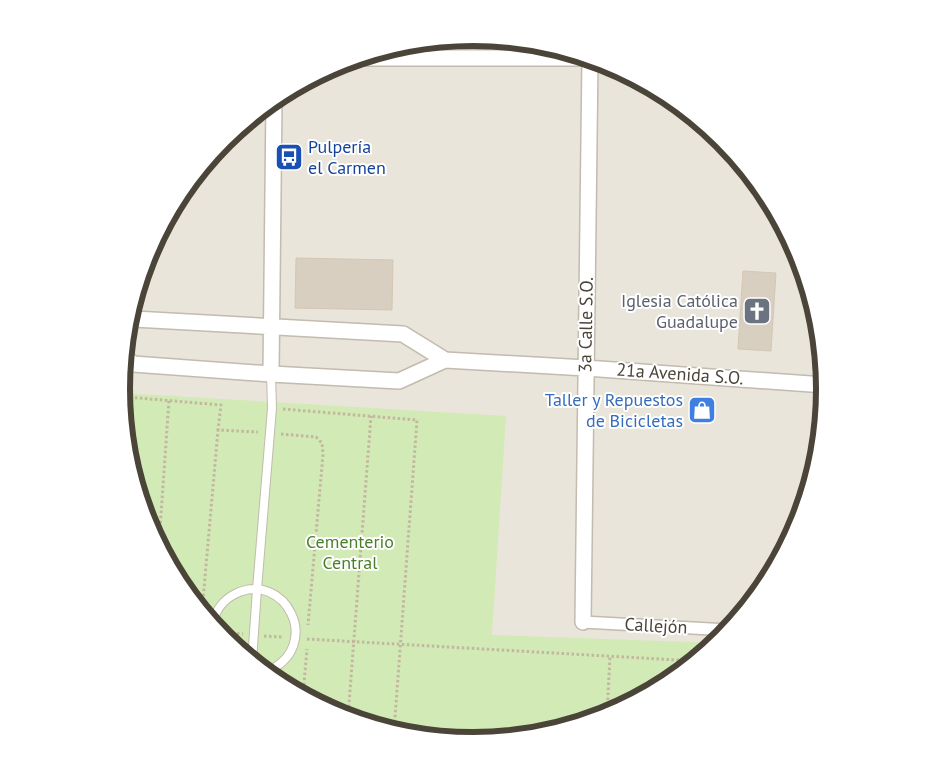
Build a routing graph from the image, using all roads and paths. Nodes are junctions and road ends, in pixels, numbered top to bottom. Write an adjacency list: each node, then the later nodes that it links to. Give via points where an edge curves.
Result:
1 (385, 58): 2 (street)
2 (562, 58)
3 (589, 66): 9 (street, 3a Calle S.O.)
4 (274, 111): 6 (street)
5 (138, 319): 6 (street, 21a Avenida S.O.)
6 (271, 327): 7 (street, 21a Avenida S.O., via 403,334); 10 (street)
7 (445, 360): 9 (street, 21a Avenida S.O.); 10 (street, 21a Avenida S.O., via 399,381)
8 (131, 363): 10 (street, 21a Avenida S.O.)
9 (586, 368): 11 (street, 21a Avenida S.O.); 22 (street, 3a Calle S.O.)
10 (271, 374): 14 (lane)
11 (817, 384)
12 (130, 397): 13 (path)
13 (169, 400): 16 (path, via 221,405); 18 (path)
14 (272, 408): 15 (path); 17 (lane)
15 (371, 416): 27 (path); 28 (path, via 418,420)
16 (218, 430): 17 (path); 20 (path)
17 (270, 432): 19 (lane); 23 (path, via 316,437 322,443)
18 (160, 529)
19 (256, 589): 21 (lane, via 241,591 229,598); 25 (lane, via 281,599 290,610); 29 (lane)
20 (203, 600)
21 (215, 616)
22 (584, 622): 24 (street, Callejón)
23 (308, 629)
24 (719, 629)
25 (295, 638): 26 (path); 32 (lane, via 290,653)
26 (307, 639): 27 (path); 33 (path)
27 (354, 642): 28 (path); 35 (path)
28 (400, 644): 30 (path); 36 (path)
29 (252, 652)
30 (610, 656): 31 (path); 34 (path)
31 (684, 660)
32 (274, 668)
33 (304, 688)
34 (607, 706)
35 (349, 710)
36 (395, 723)

